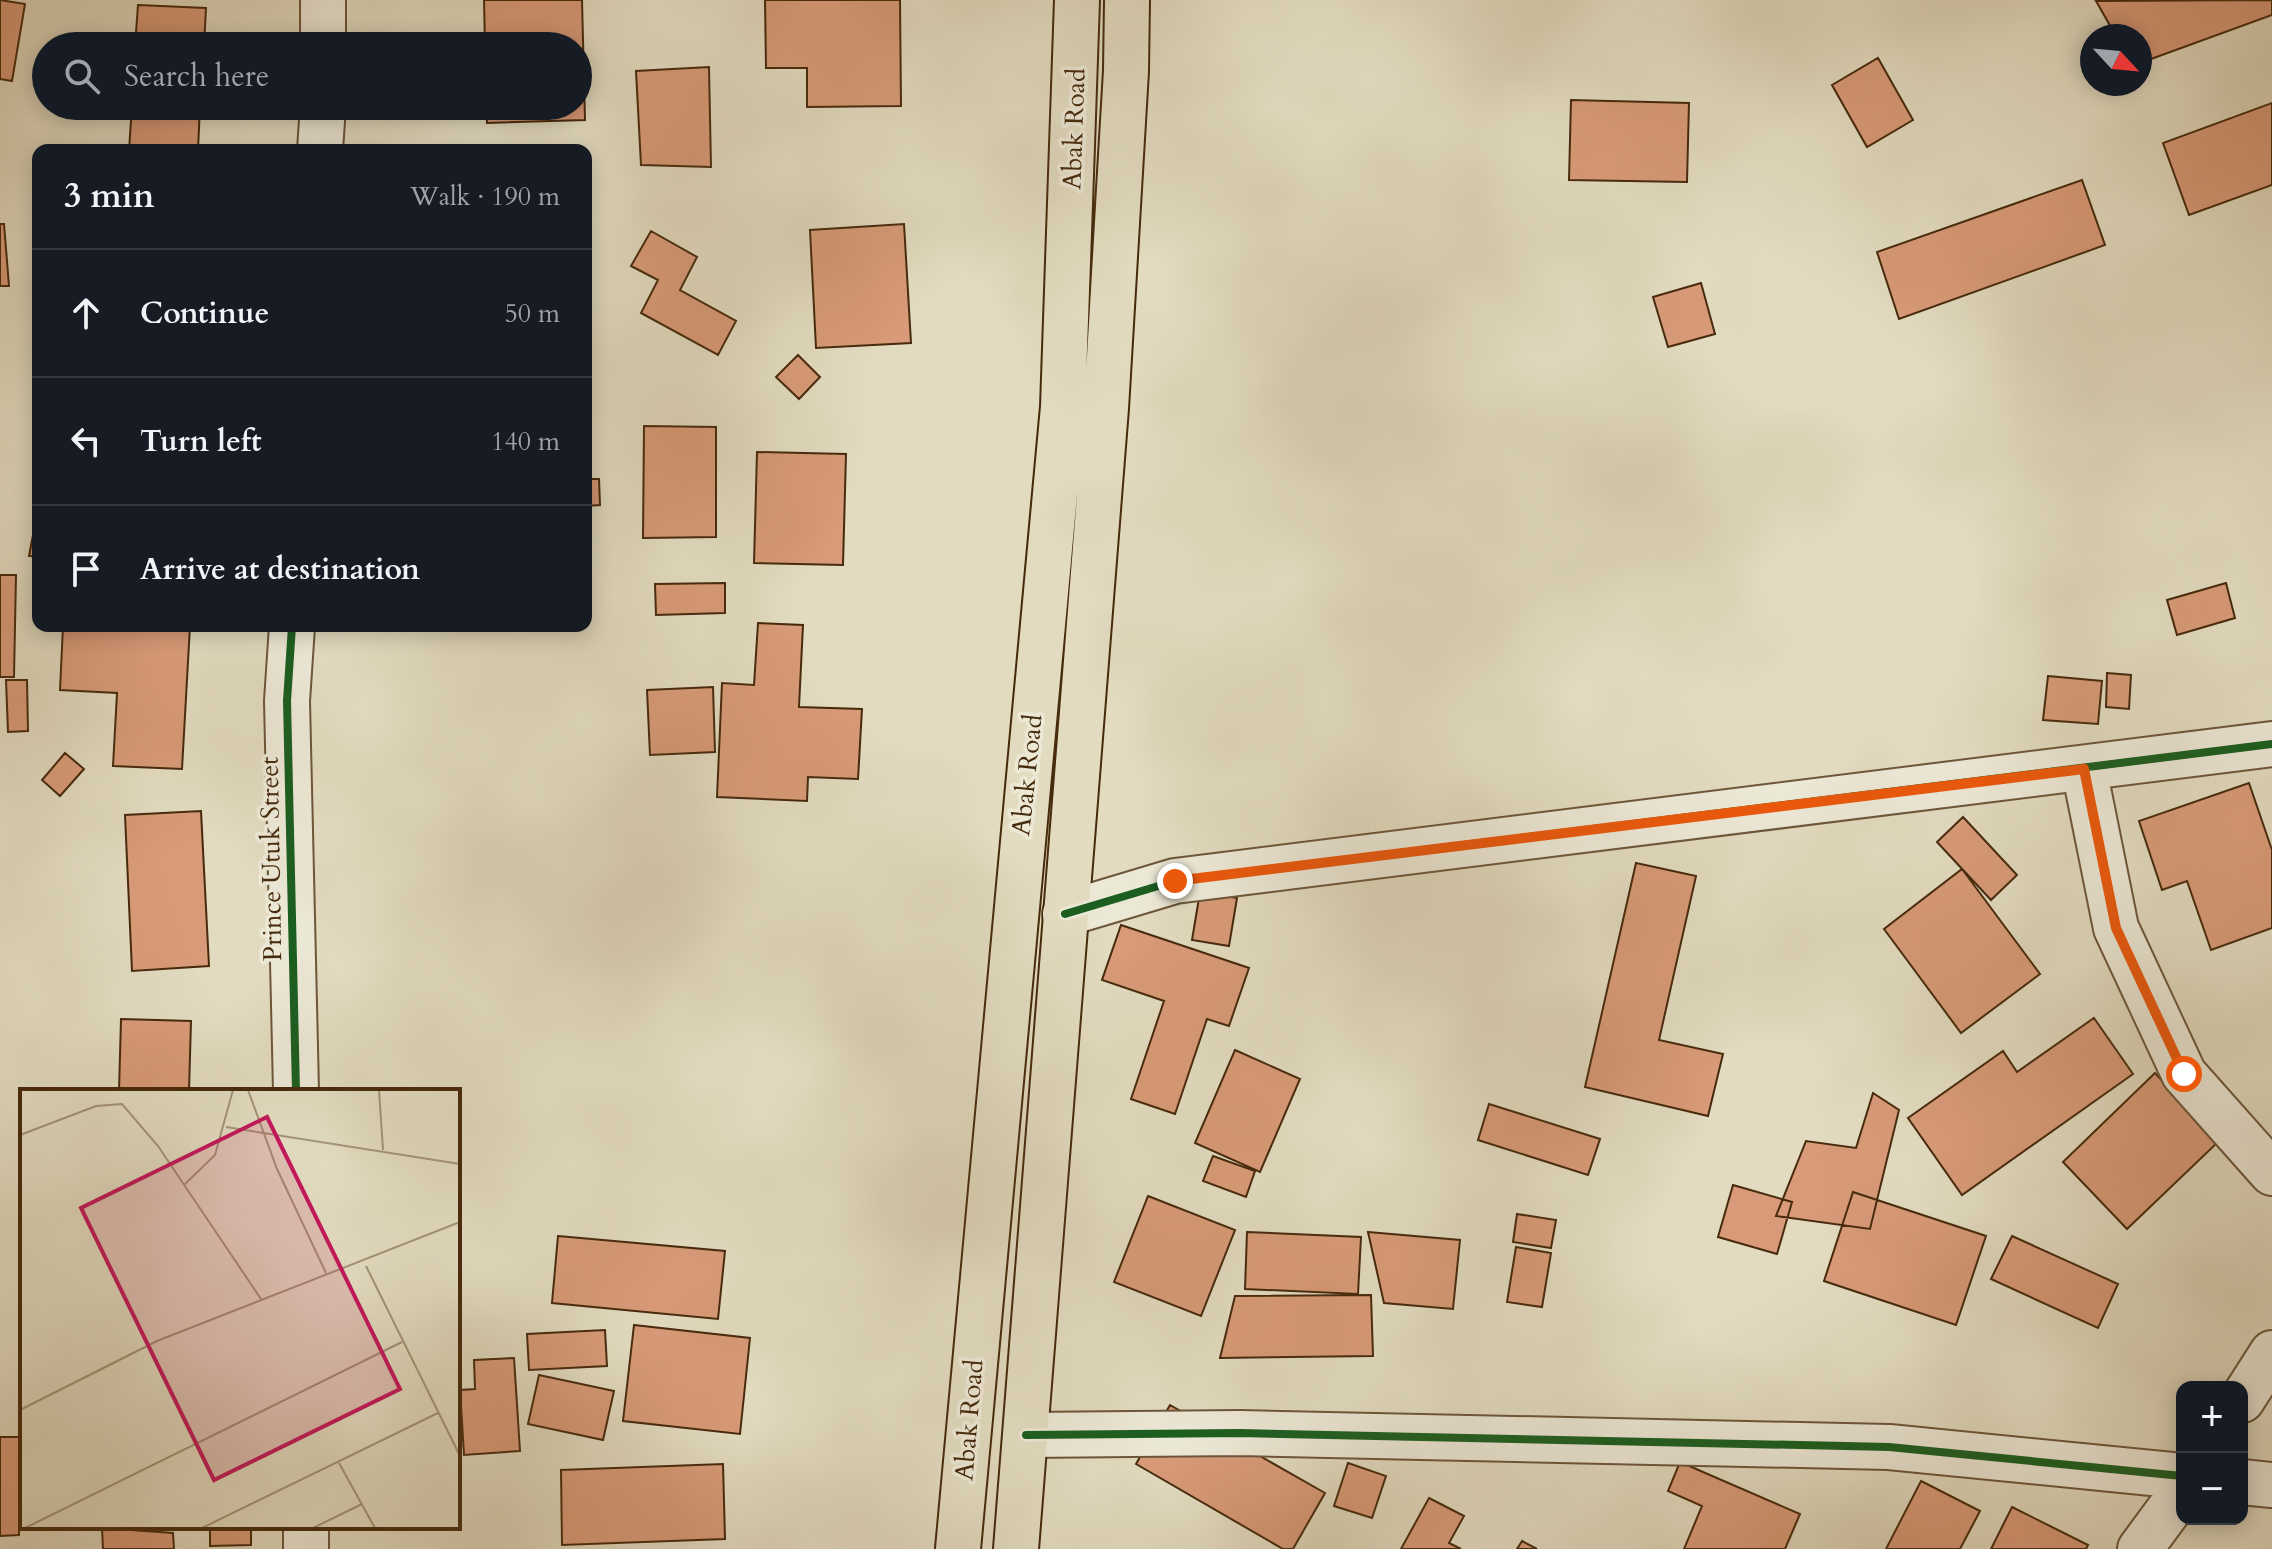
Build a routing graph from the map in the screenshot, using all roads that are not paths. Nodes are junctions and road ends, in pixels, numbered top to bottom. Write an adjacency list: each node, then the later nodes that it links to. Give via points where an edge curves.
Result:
1 (323, 0): 4 (street)
2 (1077, 0): 20 (highway, Abak Road, via 1063,407)
3 (1127, 0): 10 (highway, Abak Road, via 1106,408)
4 (323, 32)
5 (322, 120): 6 (street)
6 (320, 144)
7 (292, 632): 11 (street, Prince Utuk Street, via 287,701)
8 (2272, 744): 9 (street)
9 (2084, 769): 10 (street, via 1175,881); 12 (street, via 2116,928 2184,1074)
10 (1065, 914): 15 (highway, Abak Road)
11 (296, 1089)
12 (2272, 1173)
13 (2272, 1353): 14 (street)
14 (2248, 1391)
15 (1026, 1435): 16 (street, via 1256,1434 1889,1447); 21 (highway, Abak Road)
16 (2176, 1475)
17 (2248, 1483): 18 (street)
18 (2272, 1485)
19 (2176, 1500): 22 (street)
20 (958, 1549)
21 (1016, 1549)
22 (2140, 1549)

